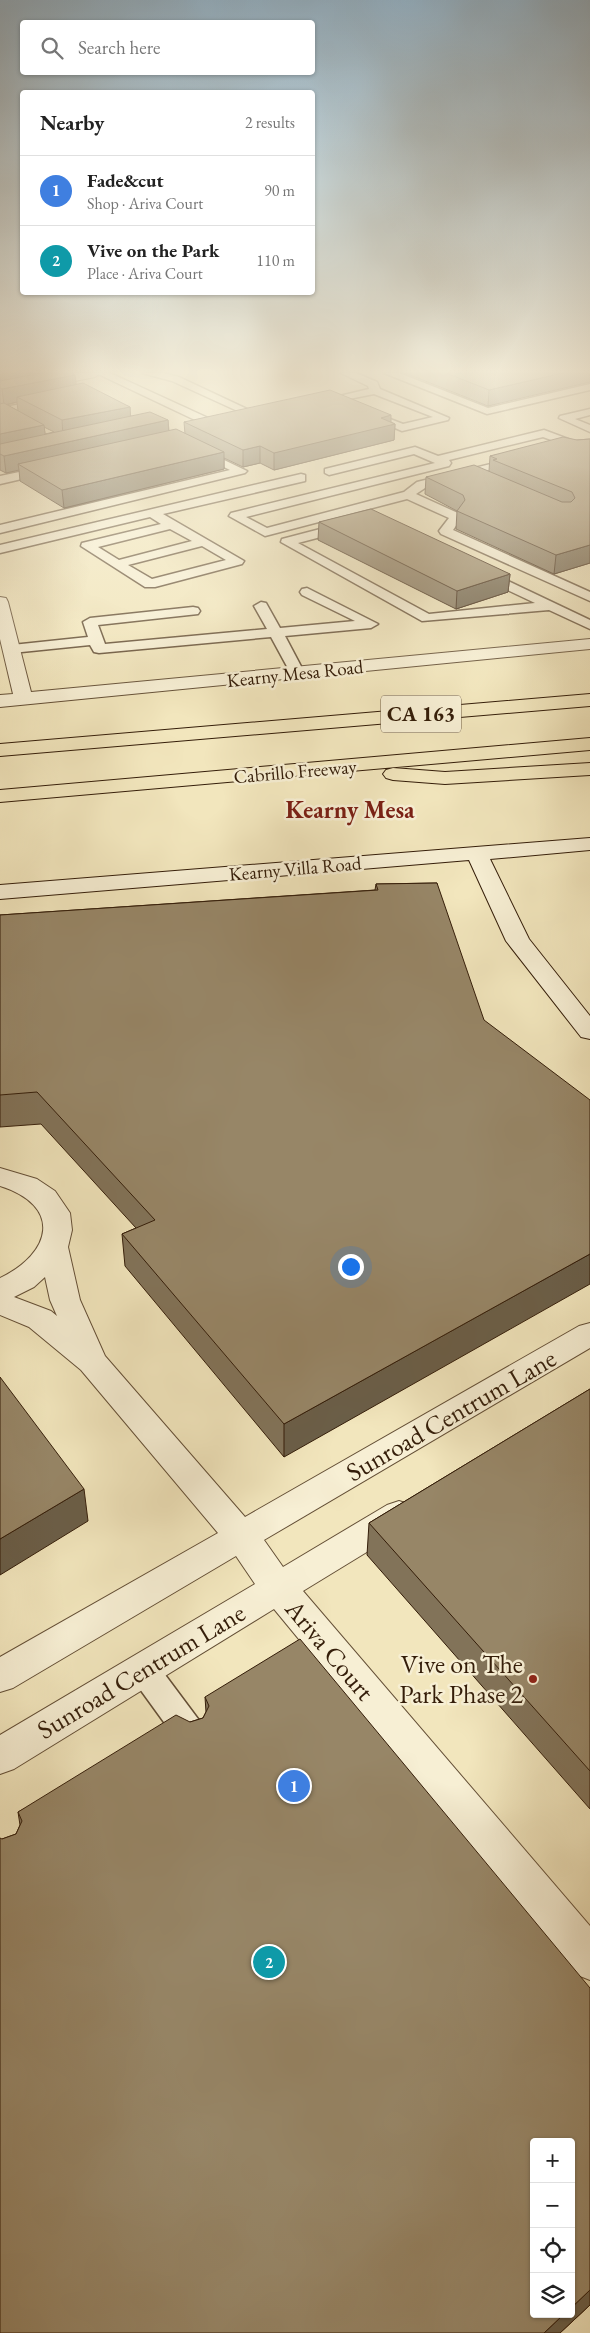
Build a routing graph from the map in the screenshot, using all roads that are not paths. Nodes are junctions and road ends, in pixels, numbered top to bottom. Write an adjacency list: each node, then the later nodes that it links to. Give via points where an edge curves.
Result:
1 (199, 482): 9 (lane)
2 (284, 482): 6 (lane)
3 (365, 482): 5 (lane, via 235,516 265,532)
4 (436, 482): 5 (lane, via 421,486)
5 (408, 495): 15 (lane, via 456,517 445,531)
6 (151, 513): 8 (lane); 11 (lane)
7 (362, 522): 20 (lane, via 287,542 427,618)
8 (172, 525): 10 (lane); 12 (lane, via 87,546)
9 (0, 529)
10 (204, 542): 12 (lane); 12 (lane, via 236,561 150,584)
11 (0, 549)
12 (117, 564)
13 (470, 567): 20 (lane)
14 (582, 581): 15 (lane)
15 (566, 586): 17 (lane)
16 (307, 592): 23 (lane, via 371,624)
17 (590, 597)
18 (0, 602): 26 (street)
19 (262, 606): 23 (lane)
20 (550, 606): 22 (lane)
21 (193, 611): 24 (lane, via 90,622)
22 (590, 625)
23 (276, 633): 24 (lane, via 99,649); 27 (lane)
24 (96, 640): 26 (lane)
25 (590, 644): 27 (street, Kearny Mesa Road)
26 (12, 649): 29 (street)
27 (297, 672): 29 (street, Kearny Mesa Road)
28 (590, 688): 32 (highway)
29 (23, 699): 31 (street, Kearny Mesa Road)
30 (590, 700): 32 (highway, CA 163)
31 (0, 701)
32 (252, 729): 34 (highway, CA 163)
33 (590, 744): 35 (highway, Cabrillo Freeway / CA 163)
34 (0, 750)
35 (324, 768): 36 (highway, via 445,778); 37 (highway, Cabrillo Freeway / CA 163)
36 (590, 769)
37 (0, 796)
38 (590, 844): 39 (street, Kearny Villa Road)
39 (477, 854): 40 (street, Kearny Villa Road); 41 (street, via 518,941)
40 (0, 892)
41 (590, 1032)
42 (0, 1177): 43 (street, Ariva Court, via 16,1180 39,1191 54,1208 60,1228)
43 (54, 1249): 44 (street, Ariva Court, via 39,1269 15,1286); 47 (street, Ariva Court, via 65,1300)
44 (0, 1291)
45 (0, 1303): 47 (street, Ariva Court, via 40,1320)
46 (590, 1334): 49 (street, Sunroad Centrum Lane)
47 (92, 1362): 49 (street, Ariva Court)
48 (424, 1500): 50 (street, Sunroad Centrum Lane)
49 (241, 1536): 50 (street, Ariva Court); 52 (street, Sunroad Centrum Lane)
50 (278, 1588): 51 (street, Sunroad Centrum Lane); 55 (street, Ariva Court)
51 (143, 1669): 53 (lane); 54 (street, Sunroad Centrum Lane)
52 (0, 1676)
53 (193, 1737)
54 (0, 1756)
55 (590, 1959)

